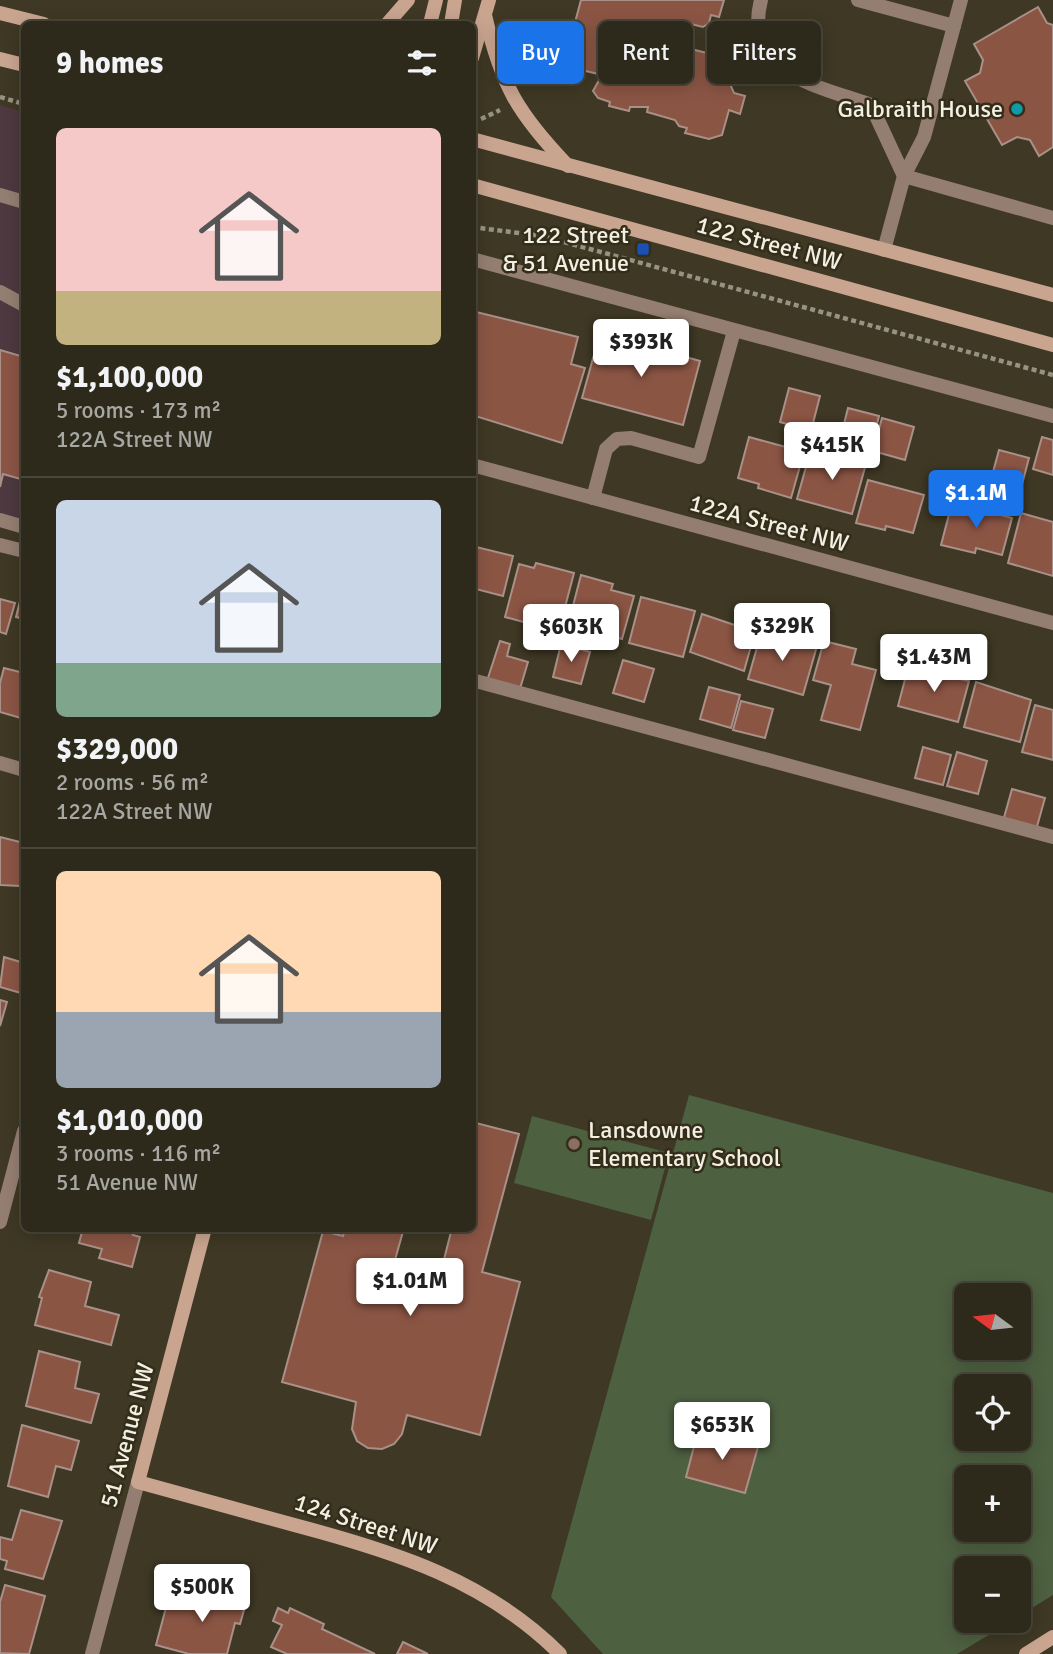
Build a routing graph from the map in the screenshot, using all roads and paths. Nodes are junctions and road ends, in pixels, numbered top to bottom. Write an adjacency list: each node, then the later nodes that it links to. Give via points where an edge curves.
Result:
1 (408, 0): 10 (main road)
2 (436, 0): 11 (main road)
3 (455, 0): 12 (main road)
4 (761, 0): 23 (street, via 757,17 765,55 792,76 871,105)
5 (858, 0): 13 (street)
6 (961, 0): 13 (street)
7 (487, 7): 14 (main road); 22 (main road, via 494,56 508,91 531,128)
8 (0, 13): 9 (main road)
9 (32, 21)
10 (390, 21)
11 (431, 21)
12 (451, 21)
13 (954, 26): 23 (street, via 924,136)
14 (476, 44)
15 (0, 59): 16 (main road)
16 (21, 64)
17 (0, 97): 18 (path)
18 (21, 103)
19 (500, 110): 20 (path)
20 (481, 119)
21 (476, 140): 22 (main road, 122 Street NW)
22 (569, 167): 29 (main road, 122 Street NW)
23 (904, 176): 27 (street); 29 (street)
24 (476, 186): 35 (main road, 122 Street NW)
25 (0, 195): 26 (street)
26 (21, 201)
27 (1053, 218)
28 (476, 228): 36 (path, via 542,236)
29 (884, 250): 32 (main road, 122 Street NW)
30 (476, 260): 34 (street)
31 (0, 292): 33 (street)
32 (1053, 295)
33 (21, 303)
34 (734, 331): 37 (street); 39 (street, via 699,457 631,438 617,439 606,449)
35 (1053, 345)
36 (1053, 375)
37 (1053, 416)
38 (476, 467): 39 (street, 122A Street NW)
39 (593, 498): 44 (street, 122A Street NW)
40 (0, 520): 41 (street)
41 (21, 526)
42 (0, 545): 43 (street)
43 (21, 550)
44 (1053, 623)
45 (476, 681): 48 (street)
46 (0, 764): 47 (street)
47 (21, 769)
48 (1053, 836)
49 (21, 1142): 50 (street)
50 (0, 1222)
51 (204, 1232): 52 (main road, 51 Avenue NW)
52 (138, 1482): 54 (street, 51 Avenue NW); 55 (main road, 124 Street NW, via 414,1560 479,1590)
53 (1053, 1637): 56 (main road)
54 (92, 1654)
55 (560, 1654)
56 (1026, 1654)

